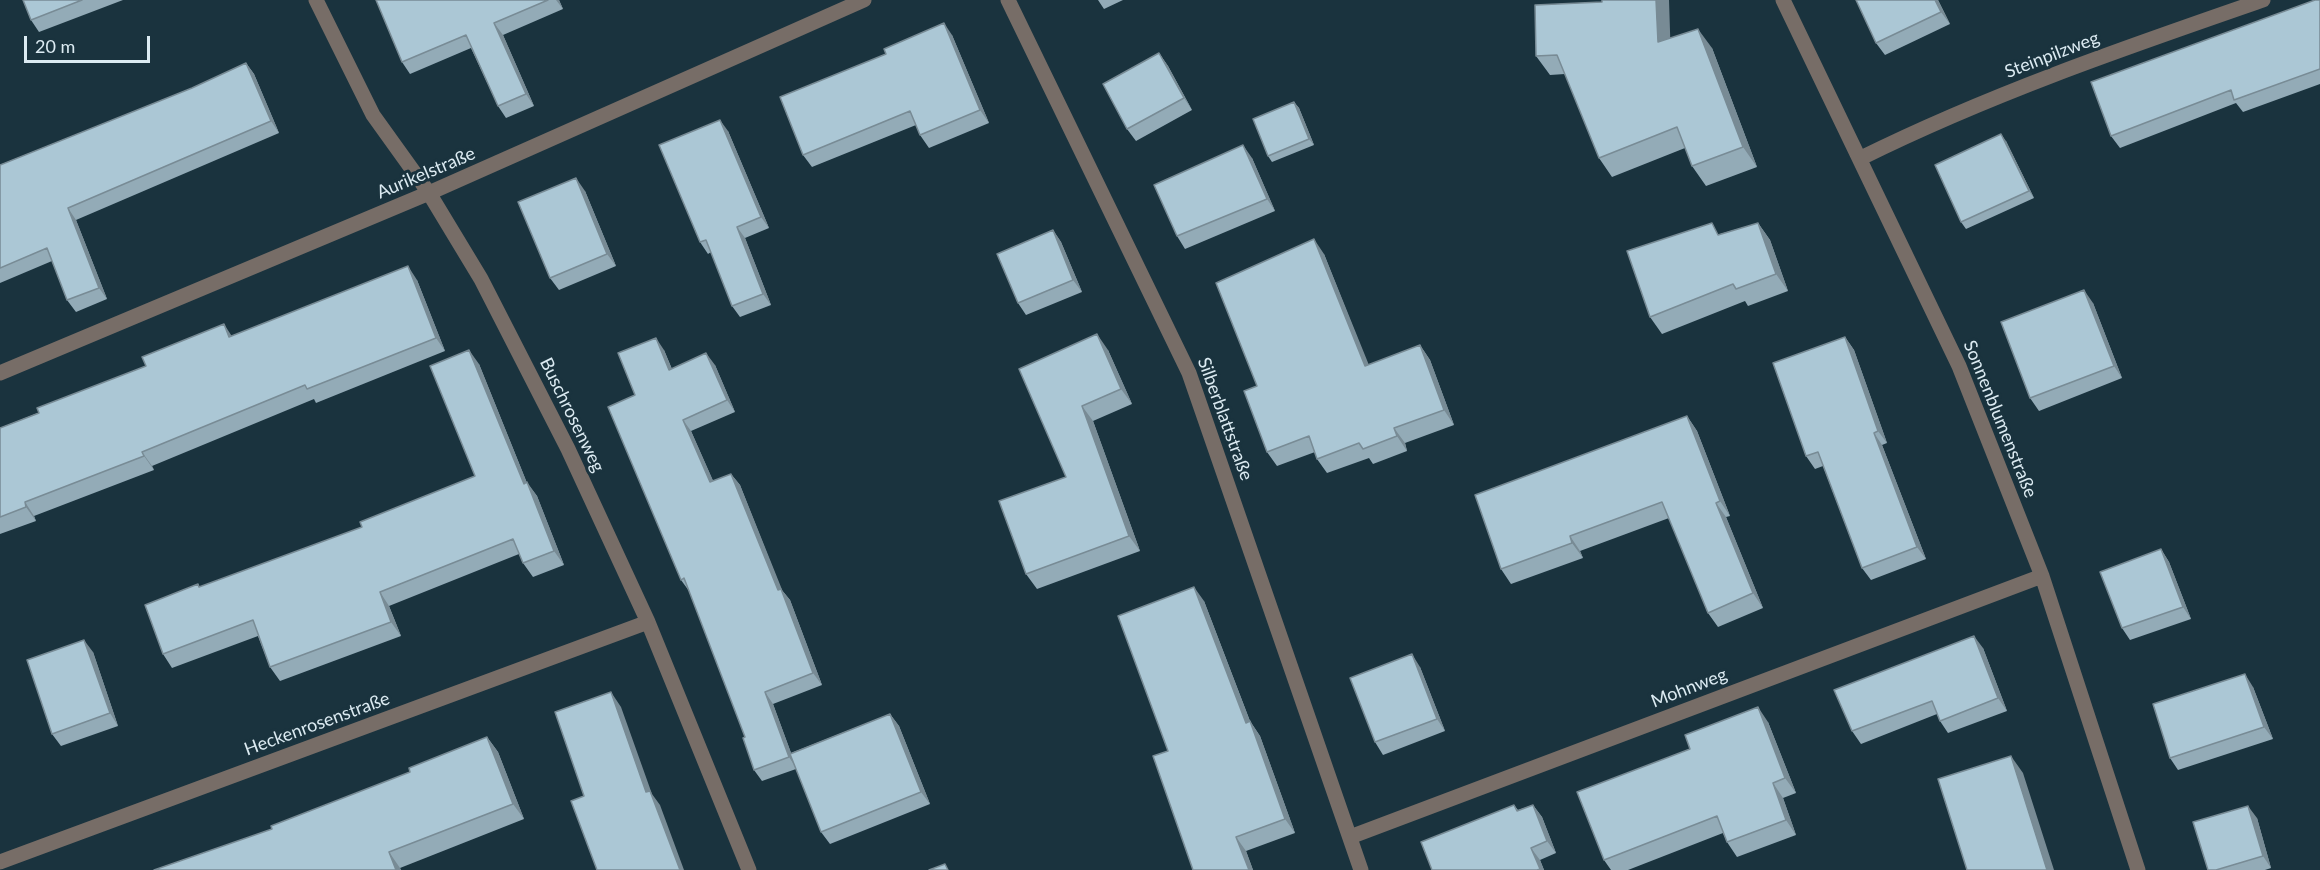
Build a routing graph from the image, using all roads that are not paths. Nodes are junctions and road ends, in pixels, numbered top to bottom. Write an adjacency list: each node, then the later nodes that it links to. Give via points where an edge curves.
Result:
1 (316, 0): 7 (street, Buschrosenweg, via 373,115)
2 (864, 0): 7 (street, Aurikelstraße)
3 (1008, 0): 11 (street, Silberblattstraße, via 1189,373)
4 (1783, 0): 6 (street, Sonnenblumenstraße)
5 (2263, 0): 6 (street, Steinpilzweg, via 2110,53 1924,126)
6 (1861, 158): 9 (street, Sonnenblumenstraße, via 1959,366)
7 (429, 193): 8 (street, Aurikelstraße); 10 (street, Buschrosenweg, via 482,279 568,449)
8 (0, 374)
9 (2042, 576): 11 (street, Mohnweg); 15 (street, Sonnenblumenstraße)
10 (648, 622): 12 (street, Heckenrosenstraße); 13 (street, Buschrosenweg)
11 (1350, 837): 14 (street, Silberblattstraße)
12 (0, 862)
13 (749, 870)
14 (1361, 870)
15 (2138, 870)

